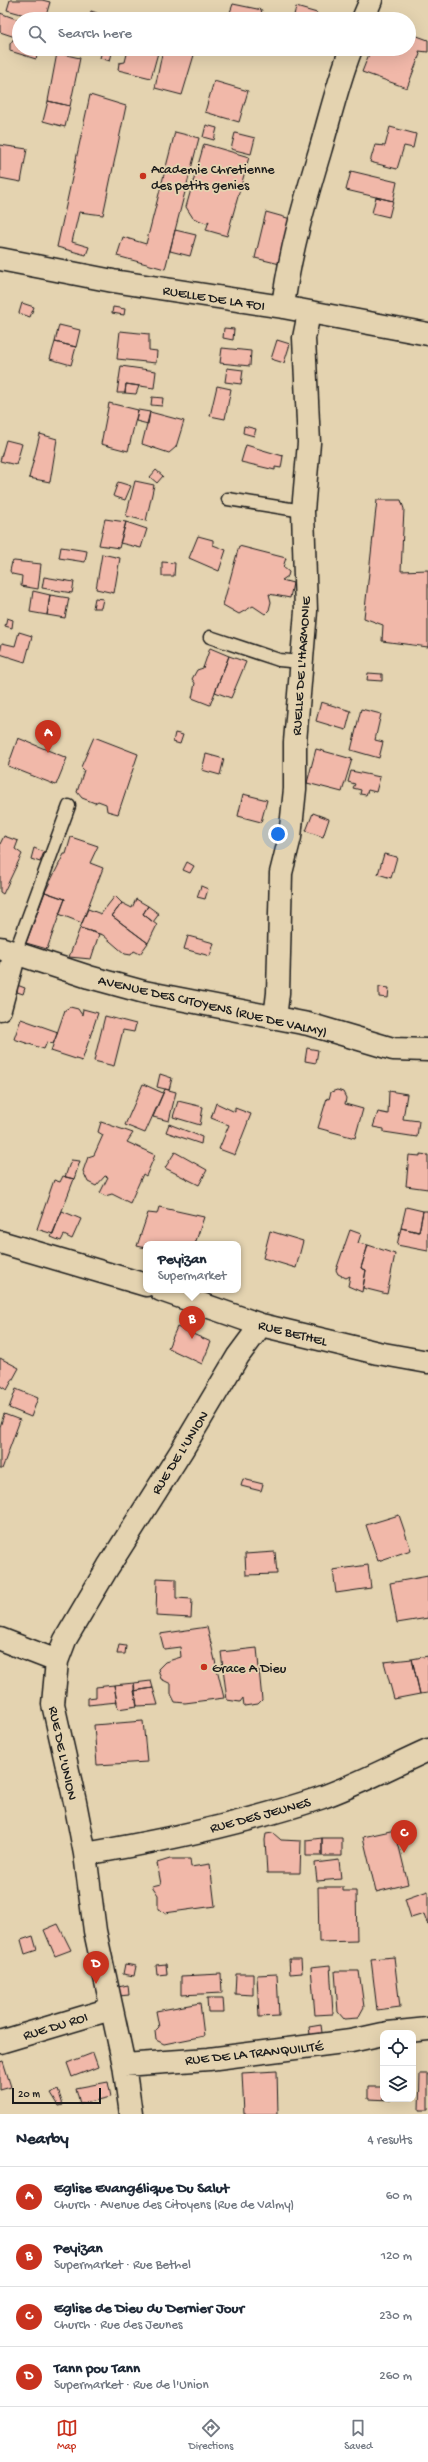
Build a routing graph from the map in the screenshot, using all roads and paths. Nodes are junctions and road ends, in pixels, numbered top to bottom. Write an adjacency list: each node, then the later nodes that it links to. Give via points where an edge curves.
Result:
1 (371, 0): 2 (street)
2 (366, 12)
3 (349, 56): 5 (street, via 308,188)
4 (0, 259): 5 (street, RUELLE DE LA FOI, via 113,281)
5 (283, 307): 6 (street, RUELLE DE LA FOI)
6 (309, 313): 7 (street, RUELLE DE LA FOI); 9 (street, RUELLE DE L'HARMONIE, via 304,338 309,443)
7 (428, 334)
8 (228, 499): 9 (lane)
9 (303, 511): 11 (street, RUELLE DE L'HARMONIE, via 306,611)
10 (210, 638): 11 (lane, via 279,660)
11 (301, 662): 15 (street, RUELLE DE L'HARMONIE, via 295,790 290,837 281,873)
12 (69, 806): 13 (lane)
13 (8, 950): 14 (street); 15 (street, AVENUE DES CITOYENS (RUE DE VALMY), via 88,977 144,992)
14 (0, 1009)
15 (275, 1018): 16 (street, AVENUE DES CITOYENS (RUE DE VALMY), via 308,1024 393,1049)
16 (428, 1050)
17 (0, 1242): 18 (street)
18 (143, 1284)
19 (170, 1293): 20 (street, RUE BETHEL)
20 (261, 1324): 21 (street, RUE BETHEL, via 378,1353); 23 (street, RUE DE L'UNION, via 238,1356 108,1567 65,1640)
21 (428, 1362)
22 (0, 1639): 23 (street)
23 (57, 1661): 25 (street, RUE DE L'UNION, via 53,1704)
24 (428, 1750): 25 (street, RUE DES JEUNES, via 321,1798 255,1817)
25 (85, 1854): 26 (street, RUE DE L'UNION, via 95,1931)
26 (111, 2009): 30 (street, RUE DU ROI); 31 (street, RUE DE L'UNION)
27 (428, 2029): 28 (street)
28 (416, 2030)
29 (380, 2035): 31 (street, RUE DE LA TRANQUILITÉ, via 351,2041 217,2058)
30 (0, 2042)
31 (124, 2065): 32 (street, RUE DE L'UNION)
32 (131, 2114)

